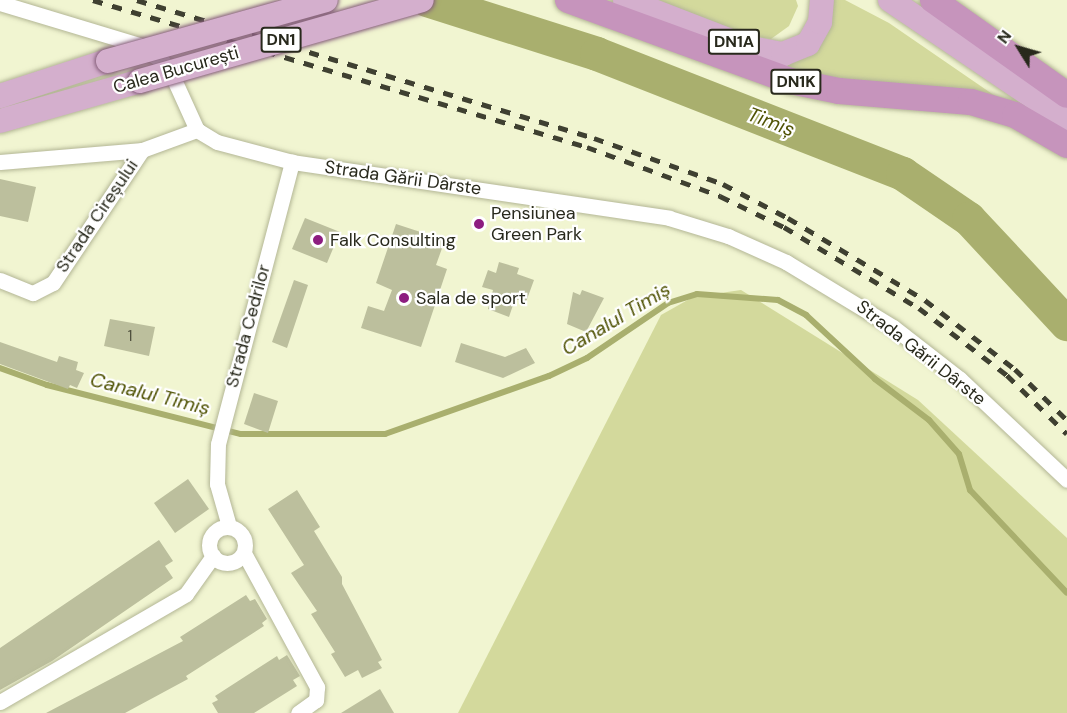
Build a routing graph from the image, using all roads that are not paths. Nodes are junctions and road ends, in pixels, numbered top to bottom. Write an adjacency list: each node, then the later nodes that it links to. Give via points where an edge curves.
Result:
1 (326, 0): 10 (main road, Calea București / DN1, bridge, via 108,61)
2 (422, 0): 12 (main road, Calea București / DN1, bridge)
3 (568, 0): 14 (highway, DN1K, via 790,81 839,91 971,102 1014,115)
4 (625, 0): 5 (main road, DN1A, via 746,47 783,54 807,44 820,22)
5 (822, 0)
6 (890, 0): 11 (main road)
7 (933, 0): 9 (highway)
8 (0, 3): 13 (street, via 139,45 163,62 172,75)
9 (1067, 95)
10 (0, 96)
11 (1067, 120)
12 (0, 121)
13 (197, 130): 15 (street, Strada Cireșului); 17 (street, Strada Gării Dârste, via 217,142)
14 (1067, 144)
15 (142, 150): 16 (street); 18 (street, Strada Cireșului, via 52,283 33,293)
16 (0, 162)
17 (292, 162): 19 (street, Strada Gării Dârste, via 669,218 728,237 786,262 893,327 960,379); 20 (street, Strada Cedrilor, via 218,444 217,484)
18 (0, 280)
19 (1067, 480)
20 (229, 526): 21 (street, via 243,536); 22 (street, via 217,530 210,539)
21 (244, 553): 22 (street, via 229,562); 24 (street, via 317,687 316,700)
22 (213, 556): 23 (street, via 186,594)
23 (0, 702)
24 (298, 713)

